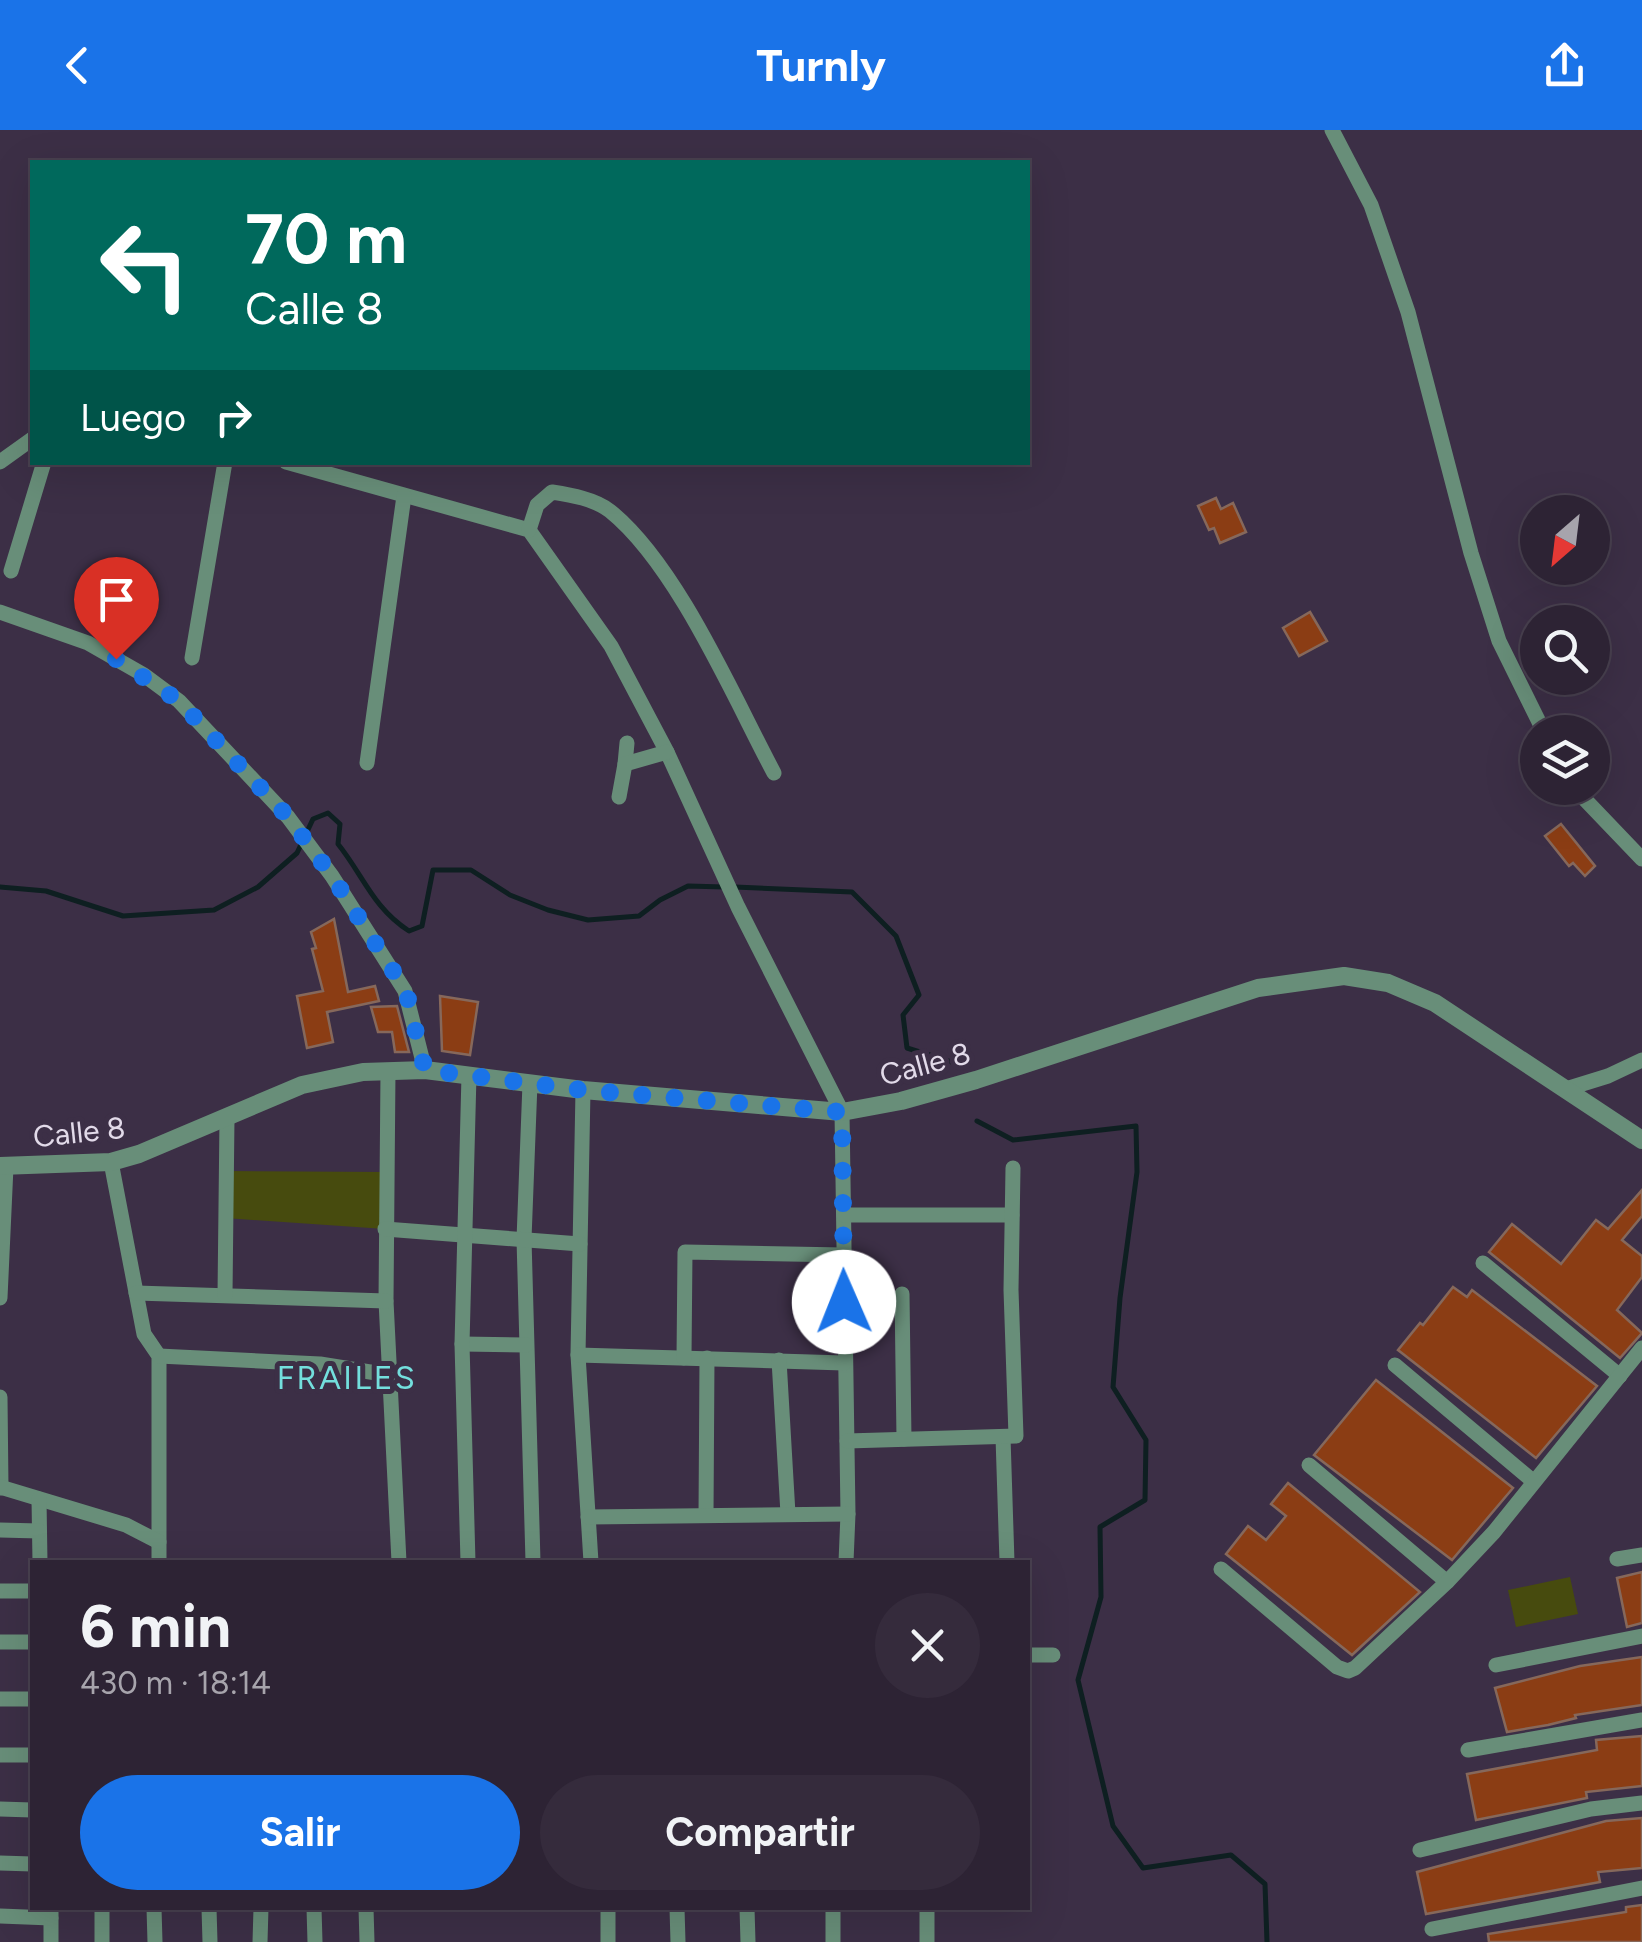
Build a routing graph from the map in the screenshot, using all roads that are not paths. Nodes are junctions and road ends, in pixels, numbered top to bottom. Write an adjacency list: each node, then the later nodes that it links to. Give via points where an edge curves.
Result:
1 (1332, 130): 12 (street, via 1370,205 1408,312 1471,553 1499,641)
2 (30, 440): 3 (street)
3 (0, 462)
4 (43, 465): 9 (street)
5 (224, 465): 11 (street)
6 (296, 465): 7 (street)
7 (404, 496): 8 (street); 15 (street)
8 (529, 530): 14 (street, via 611,646); 17 (street, via 552,492 575,495 608,509 650,550)
9 (11, 570)
10 (0, 612): 22 (street, via 88,643 144,675 179,701 288,817 406,991)
11 (192, 658)
12 (1536, 715)
13 (627, 743): 16 (street)
14 (667, 752): 16 (street); 28 (street)
15 (367, 763)
16 (625, 764): 18 (street)
17 (774, 773)
18 (618, 796)
19 (1590, 805): 20 (street)
20 (1642, 859)
21 (1642, 1060): 27 (street)
22 (425, 1070): 23 (street, Calle 8); 24 (street, Calle 8)
23 (388, 1071): 29 (street, Calle 8, via 302,1085); 36 (street)
24 (469, 1075): 25 (street, Calle 8); 37 (street)
25 (530, 1083): 26 (street, Calle 8); 38 (street)
26 (583, 1090): 28 (street, Calle 8); 39 (street)
27 (1566, 1090): 28 (street, Calle 8, via 1435,1003 1388,983 1344,976 1258,988 976,1080); 30 (street, Calle 8)
28 (842, 1112): 34 (street)
29 (227, 1118): 31 (street, Calle 8); 44 (street)
30 (1642, 1140)
31 (111, 1162): 32 (street, Calle 8); 42 (street)
32 (3, 1166): 45 (street)
33 (1013, 1168): 35 (street)
34 (844, 1215): 35 (street); 40 (street)
35 (1012, 1215): 60 (street, via 1016,1436)
36 (385, 1229): 37 (street); 46 (street)
37 (463, 1234): 38 (street); 47 (street)
38 (524, 1239): 39 (street); 48 (street)
39 (580, 1244): 50 (street)
40 (843, 1256): 52 (street, via 685,1252); 55 (street)
41 (1483, 1262): 58 (street)
42 (136, 1293): 44 (street); 51 (street, via 144,1334)
43 (902, 1294): 61 (street)
44 (225, 1295): 46 (street)
45 (0, 1298)
46 (386, 1301): 57 (street)
47 (462, 1344): 48 (street); 79 (street)
48 (526, 1344): 80 (street)
49 (1642, 1348): 58 (street)
50 (578, 1355): 52 (street); 70 (street)
51 (159, 1356): 57 (street, via 320,1364); 73 (street)
52 (684, 1358): 53 (street)
53 (707, 1358): 54 (street); 69 (street)
54 (779, 1360): 55 (street); 67 (street)
55 (844, 1363): 62 (street)
56 (1395, 1365): 64 (street)
57 (390, 1375): 78 (street)
58 (1620, 1376): 64 (street)
59 (0, 1397): 65 (street)
60 (1003, 1436): 61 (street); 83 (street)
61 (904, 1439): 62 (street)
62 (847, 1442): 68 (street)
63 (1308, 1465): 85 (street)
64 (1534, 1482): 85 (street)
65 (1, 1488): 66 (street)
66 (38, 1499): 72 (street); 73 (street)
67 (788, 1514): 68 (street); 69 (street)
68 (848, 1514): 82 (street)
69 (706, 1515): 70 (street)
70 (588, 1517): 81 (street)
71 (0, 1530): 72 (street)
72 (39, 1530): 76 (street)
73 (159, 1542): 77 (street)
74 (1642, 1555): 75 (street)
75 (1617, 1559)
76 (40, 1560)
77 (159, 1560)
78 (399, 1560)
79 (468, 1560)
80 (533, 1560)
81 (591, 1560)
82 (846, 1560)
83 (1007, 1560)
84 (1222, 1569): 85 (street, via 1348,1671)
85 (1447, 1582)
86 (30, 1590): 87 (street)
87 (0, 1591)
88 (1642, 1636): 93 (street)
89 (0, 1642): 90 (street)
90 (30, 1642)
91 (1030, 1655): 92 (street)
92 (1053, 1655)
93 (1496, 1665)
94 (0, 1699): 95 (street)
95 (30, 1700)
96 (1642, 1720): 97 (street)
97 (1468, 1750)
98 (0, 1755): 99 (street)
99 (30, 1755)
100 (1642, 1803): 103 (street)
101 (0, 1809): 102 (street)
102 (30, 1810)
103 (1420, 1850)
104 (0, 1863): 105 (street)
105 (30, 1864)
106 (1642, 1888): 120 (street)
107 (102, 1910): 122 (street)
108 (154, 1910): 123 (street)
109 (209, 1910): 124 (street)
110 (261, 1910): 125 (street)
111 (314, 1910): 126 (street)
112 (366, 1910): 127 (street)
113 (608, 1910): 128 (street)
114 (677, 1910): 129 (street)
115 (747, 1910): 130 (street)
116 (833, 1910): 131 (street)
117 (927, 1910): 132 (street)
118 (50, 1913): 119 (street); 121 (street)
119 (0, 1916)
120 (1432, 1929)
121 (51, 1942)
122 (102, 1942)
123 (155, 1942)
124 (210, 1942)
125 (260, 1942)
126 (315, 1942)
127 (366, 1942)
128 (608, 1942)
129 (678, 1942)
130 (748, 1942)
131 (833, 1942)
132 (927, 1942)

